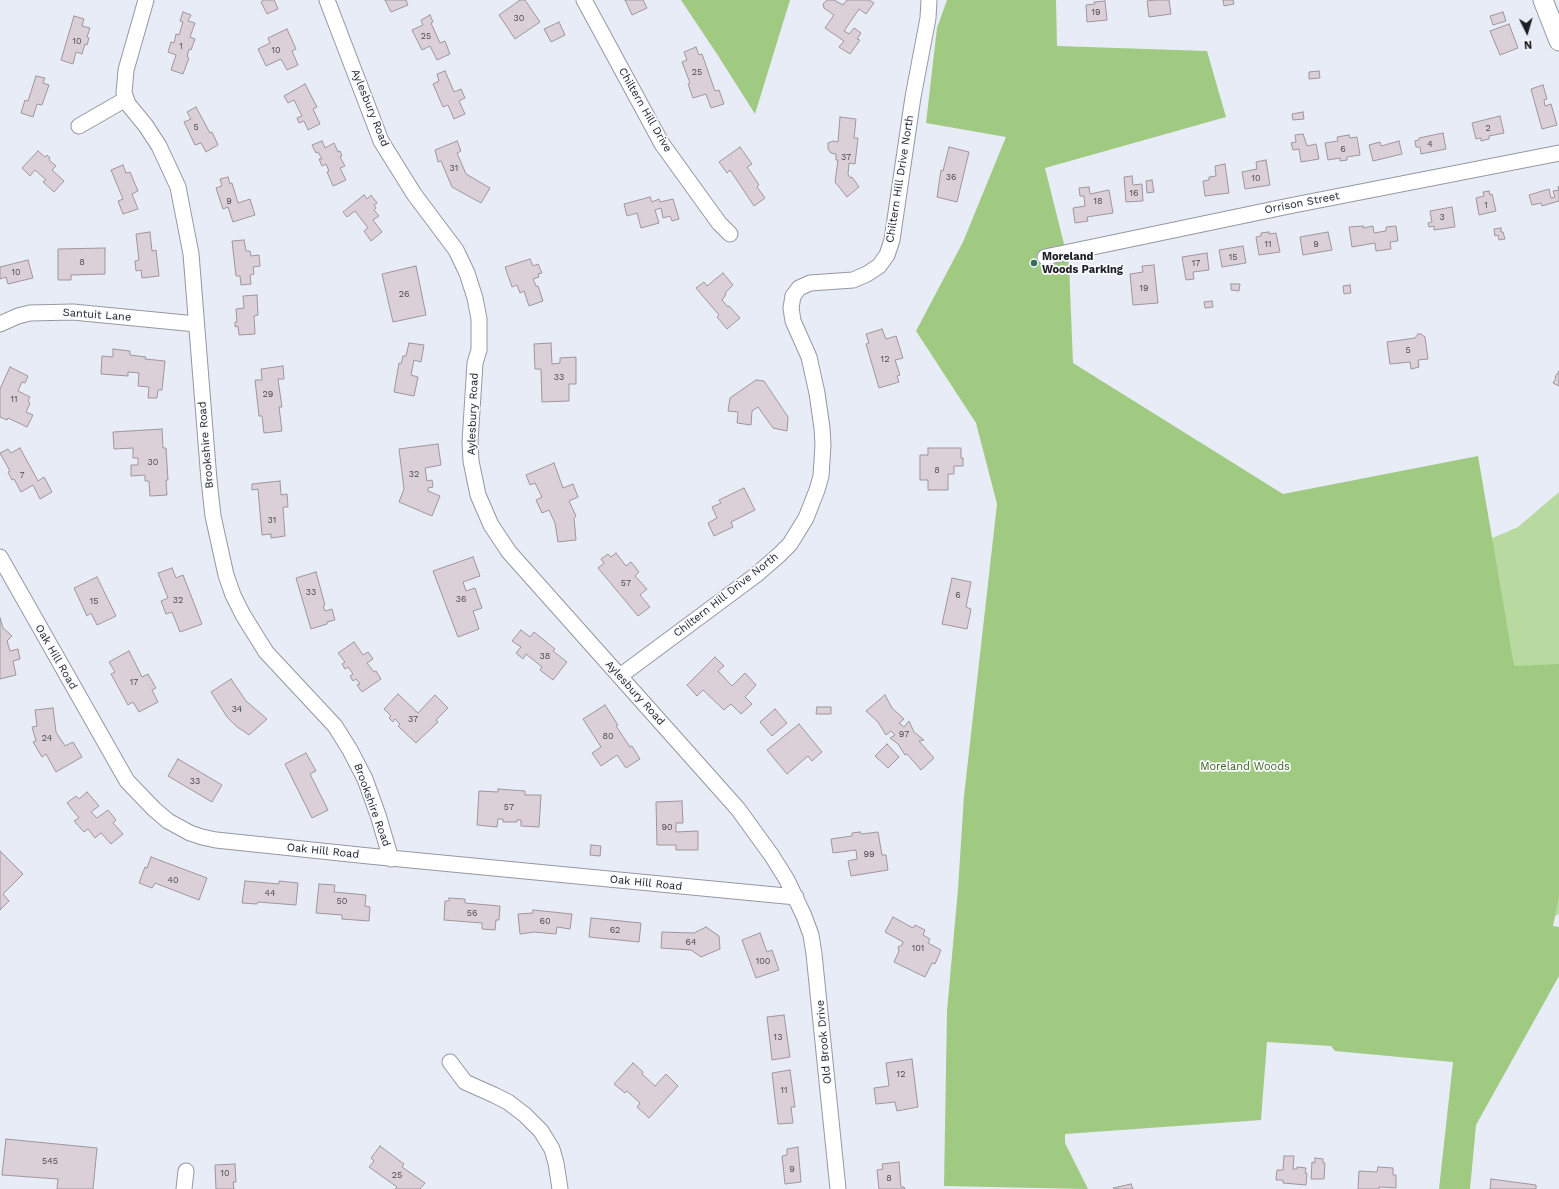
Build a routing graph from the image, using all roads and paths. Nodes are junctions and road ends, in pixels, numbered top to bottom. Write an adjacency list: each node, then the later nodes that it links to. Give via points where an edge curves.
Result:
1 (146, 0): 7 (street, via 126,70)
2 (327, 0): 15 (street, Aylesbury Road, via 381,141 414,194 456,250 467,272 475,298 479,319 479,350 475,363 470,442 474,478 484,511 509,552)
3 (584, 0): 10 (street, Chiltern Hill Drive, via 662,144 719,224)
4 (929, 0): 15 (street, Chiltern Hill Drive North, via 928,18 912,97 892,240 887,254 878,266 853,280 810,283 799,288 793,296 790,308 809,357 820,410 823,462 813,504 790,544 779,555)
5 (1543, 0): 6 (street)
6 (1559, 41)
7 (126, 99): 8 (street); 13 (street, Brookshire Road, via 160,146 178,187 191,254)
8 (79, 126)
9 (1559, 153): 11 (street, Orrison Street)
10 (730, 234)
11 (1045, 257)
12 (0, 324): 13 (street, Santuit Lane, via 18,316 44,312 73,312)
13 (196, 324): 16 (street, Brookshire Road, via 213,516 220,555 233,595 266,652 335,726 350,750 376,809)
14 (0, 558): 16 (street, Oak Hill Road, via 127,781 168,821 190,833 216,840)
15 (620, 676): 17 (street, Aylesbury Road, via 738,809 772,856)
16 (391, 859): 17 (street, Oak Hill Road)
17 (796, 898): 22 (street, Old Brook Drive, via 811,935 814,954)
18 (450, 1062): 21 (street, via 465,1082 508,1102 541,1131 552,1149)
19 (186, 1171): 20 (street)
20 (184, 1189)
21 (560, 1189)
22 (838, 1189)

